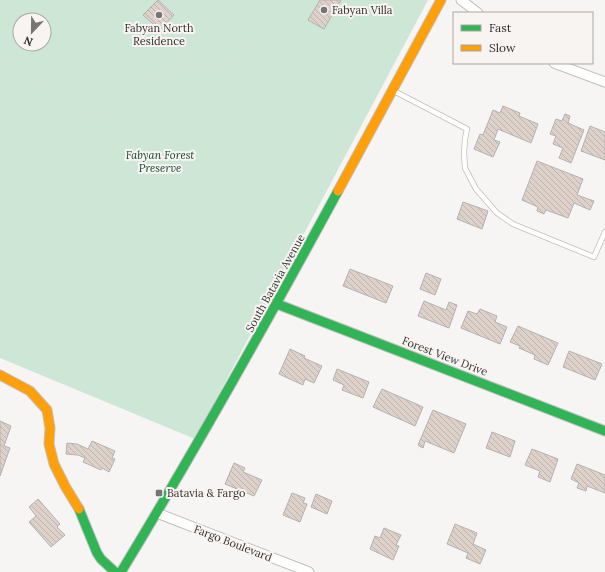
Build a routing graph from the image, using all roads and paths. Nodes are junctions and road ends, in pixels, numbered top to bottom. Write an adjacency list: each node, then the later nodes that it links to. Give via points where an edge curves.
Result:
1 (441, 0): 8 (main road, South Batavia Avenue)
2 (462, 0): 3 (street)
3 (477, 12)
4 (255, 38): 5 (path, via 228,63 214,68 180,67 156,73 109,115 97,118)
5 (0, 57)
6 (557, 64): 7 (street)
7 (605, 82)
8 (392, 90): 9 (lane, via 467,129 464,146 465,168 476,189 497,213 513,224 594,257); 10 (main road, South Batavia Avenue)
9 (605, 232)
10 (277, 304): 12 (main road, Forest View Drive); 13 (main road, South Batavia Avenue)
11 (0, 375): 14 (main road, via 30,390 47,410 49,444 54,464 82,512 97,553)
12 (605, 431)
13 (158, 513): 15 (main road, South Batavia Avenue); 16 (street, Fargo Boulevard)
14 (115, 572)
15 (121, 572)
16 (309, 572)

